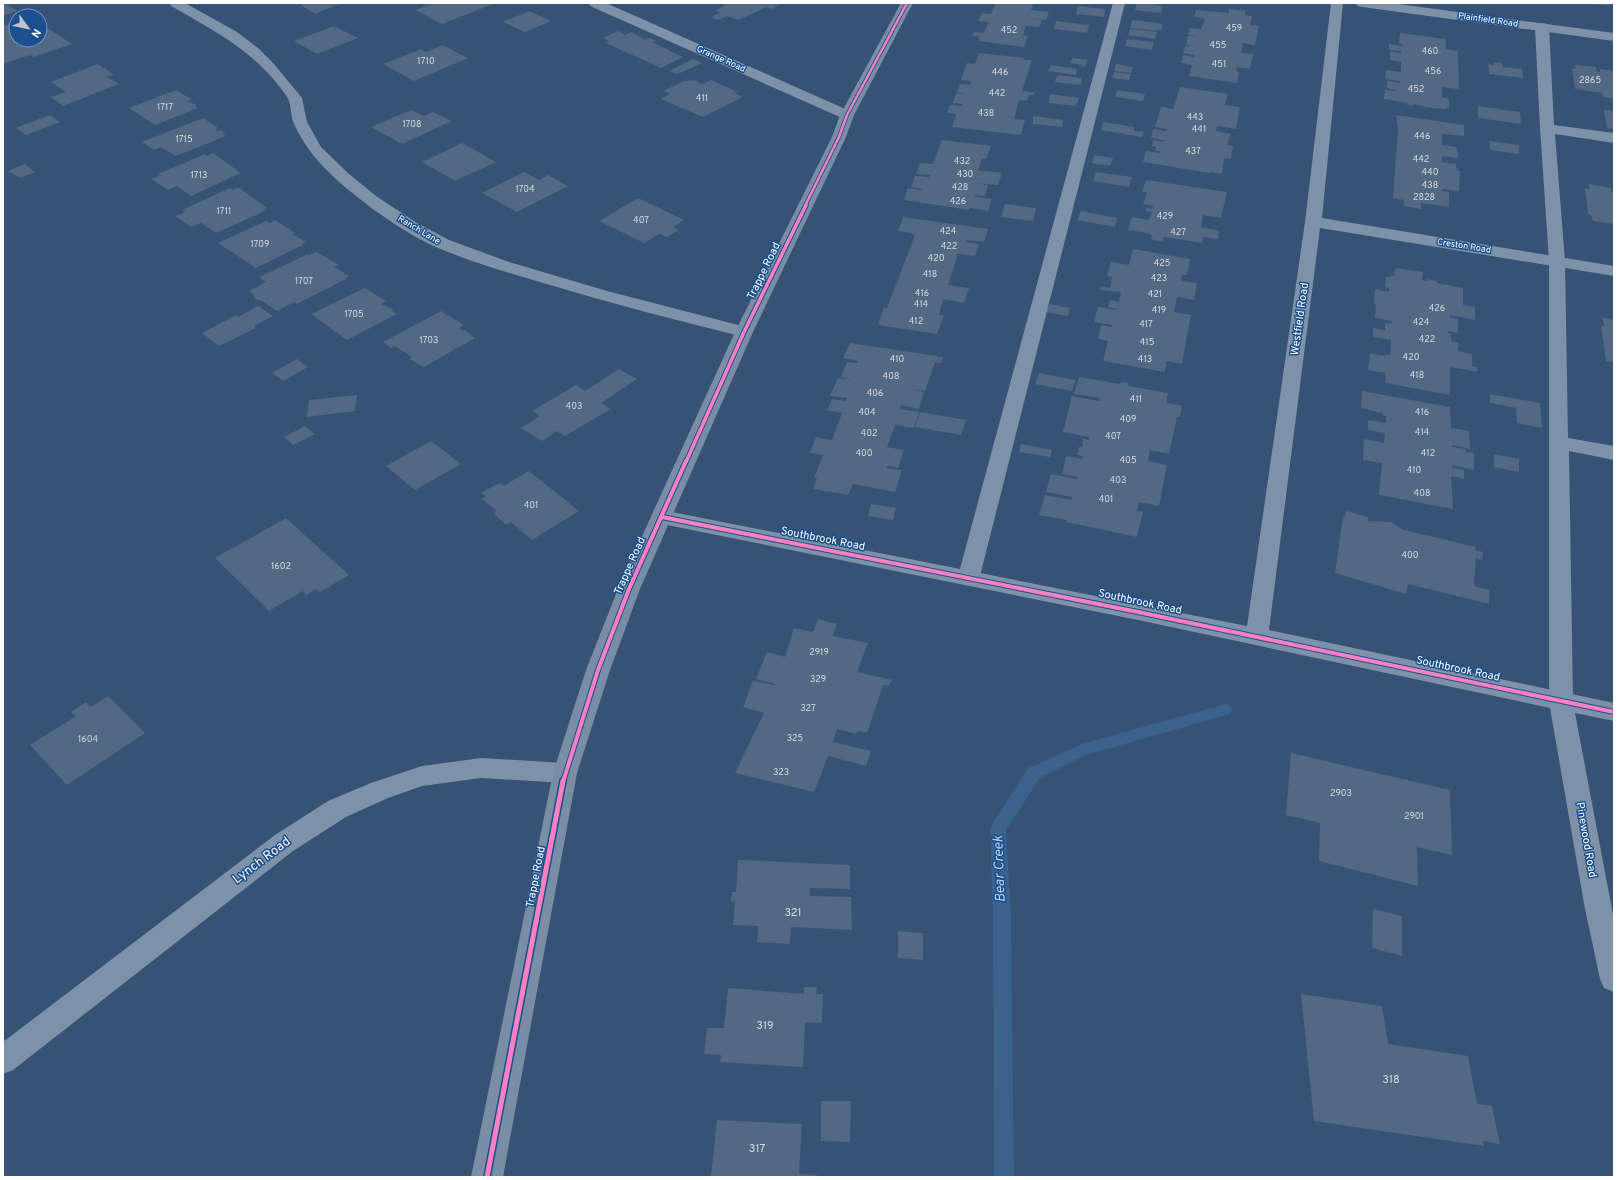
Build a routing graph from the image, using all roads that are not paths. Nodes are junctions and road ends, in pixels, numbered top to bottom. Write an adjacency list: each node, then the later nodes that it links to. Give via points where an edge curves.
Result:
1 (176, 3): 15 (street, Ranch Lane, via 232,35 253,51 295,98 300,122 315,149 370,199 411,226 443,244 503,266 601,295)
2 (595, 3): 9 (street, Grange Road)
3 (907, 3): 9 (street, Trappe Road)
4 (1119, 3): 19 (street)
5 (1337, 3): 12 (street, Westfield Road)
6 (1362, 3): 7 (street, Plainfield Road)
7 (1542, 27): 8 (street, Plainfield Road); 10 (street, Pinewood Road)
8 (1614, 37)
9 (847, 115): 15 (street, Trappe Road, via 839,137)
10 (1547, 128): 11 (street); 13 (street, Pinewood Road)
11 (1614, 138)
12 (1313, 222): 13 (street, Creston Road); 20 (street, Westfield Road)
13 (1557, 262): 14 (street, Creston Road); 16 (street, Pinewood Road)
14 (1614, 271)
15 (744, 332): 18 (street, Trappe Road)
16 (1558, 442): 17 (street); 21 (street, Pinewood Road)
17 (1614, 453)
18 (662, 517): 19 (street, Southbrook Road); 23 (street, Trappe Road, via 629,589 598,670)
19 (969, 576): 20 (street, Southbrook Road)
20 (1258, 635): 21 (street, Southbrook Road)
21 (1561, 700): 22 (street, Southbrook Road); 24 (street, Pinewood Road, via 1598,909)
22 (1614, 712)
23 (565, 773): 25 (street, Lynch Road, via 481,768 422,776 380,790 337,809 284,844); 26 (street, Trappe Road)
24 (1614, 979)
25 (3, 1060)
26 (487, 1177)

